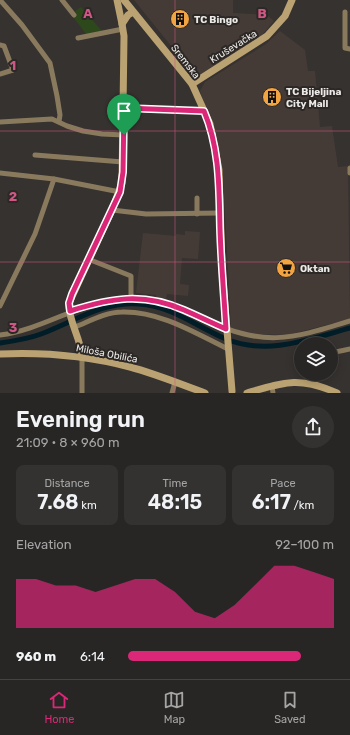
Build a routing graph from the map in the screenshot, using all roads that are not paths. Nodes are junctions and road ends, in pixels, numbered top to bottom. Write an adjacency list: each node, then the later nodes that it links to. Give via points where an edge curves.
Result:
1 (0, 0): 17 (street, via 50,64)
2 (62, 0): 8 (street)
3 (117, 0): 9 (main road)
4 (124, 0): 6 (main road, Sremska)
5 (292, 0): 14 (main road, Kruševačka, via 285,16 267,36)
6 (133, 12): 9 (main road, via 128,15); 14 (main road, Sremska)
7 (345, 12): 12 (street, via 344,42 345,48)
8 (74, 15)
9 (122, 27): 10 (street); 15 (main road)
10 (78, 38)
11 (0, 45): 13 (street, via 4,46 13,70)
12 (350, 48)
13 (0, 74)
14 (192, 84): 16 (main road, Sremska)
15 (124, 108): 16 (street); 19 (main road)
16 (204, 111): 29 (main road, Sremska, via 210,124 219,170)
17 (59, 121): 18 (street, via 42,118); 19 (street, via 83,131)
18 (0, 122)
19 (124, 135): 21 (main road)
20 (35, 155): 21 (street)
21 (123, 162): 26 (main road)
22 (350, 168): 24 (street)
23 (0, 173): 25 (street)
24 (350, 173)
25 (54, 179): 26 (street); 33 (street, via 33,240)
26 (120, 192): 28 (main road)
27 (197, 198): 30 (street)
28 (112, 210): 30 (street, via 146,214); 31 (main road)
29 (220, 213): 30 (street); 37 (main road, Sremska)
30 (197, 214)
31 (88, 259): 32 (street, via 130,276); 34 (main road, via 72,294)
32 (131, 298): 34 (street, via 104,301); 37 (street, via 161,302)
33 (0, 306)
34 (70, 312): 36 (main road); 38 (street, via 29,329)
35 (350, 321): 37 (street, via 286,338 249,336)
36 (75, 327): 39 (street, via 101,316 121,312 137,313 157,316); 43 (main road, via 80,338)
37 (226, 329): 39 (main road, Sremska)
38 (0, 334)
39 (228, 347): 48 (main road, Sremska)
40 (350, 349): 41 (street)
41 (338, 352)
42 (0, 354): 43 (main road, Miloša Obilića)
43 (82, 357): 44 (main road, Miloša Obilića, via 130,367); 49 (street)
44 (175, 382): 47 (main road, Miloša Obilića); 50 (street)
45 (310, 382): 46 (main road, via 292,382); 53 (main road)
46 (273, 389): 52 (main road)
47 (195, 391): 51 (main road, Miloša Obilića)
48 (232, 391)
49 (82, 393)
50 (172, 393)
51 (205, 393)
52 (247, 393)
53 (337, 393)

